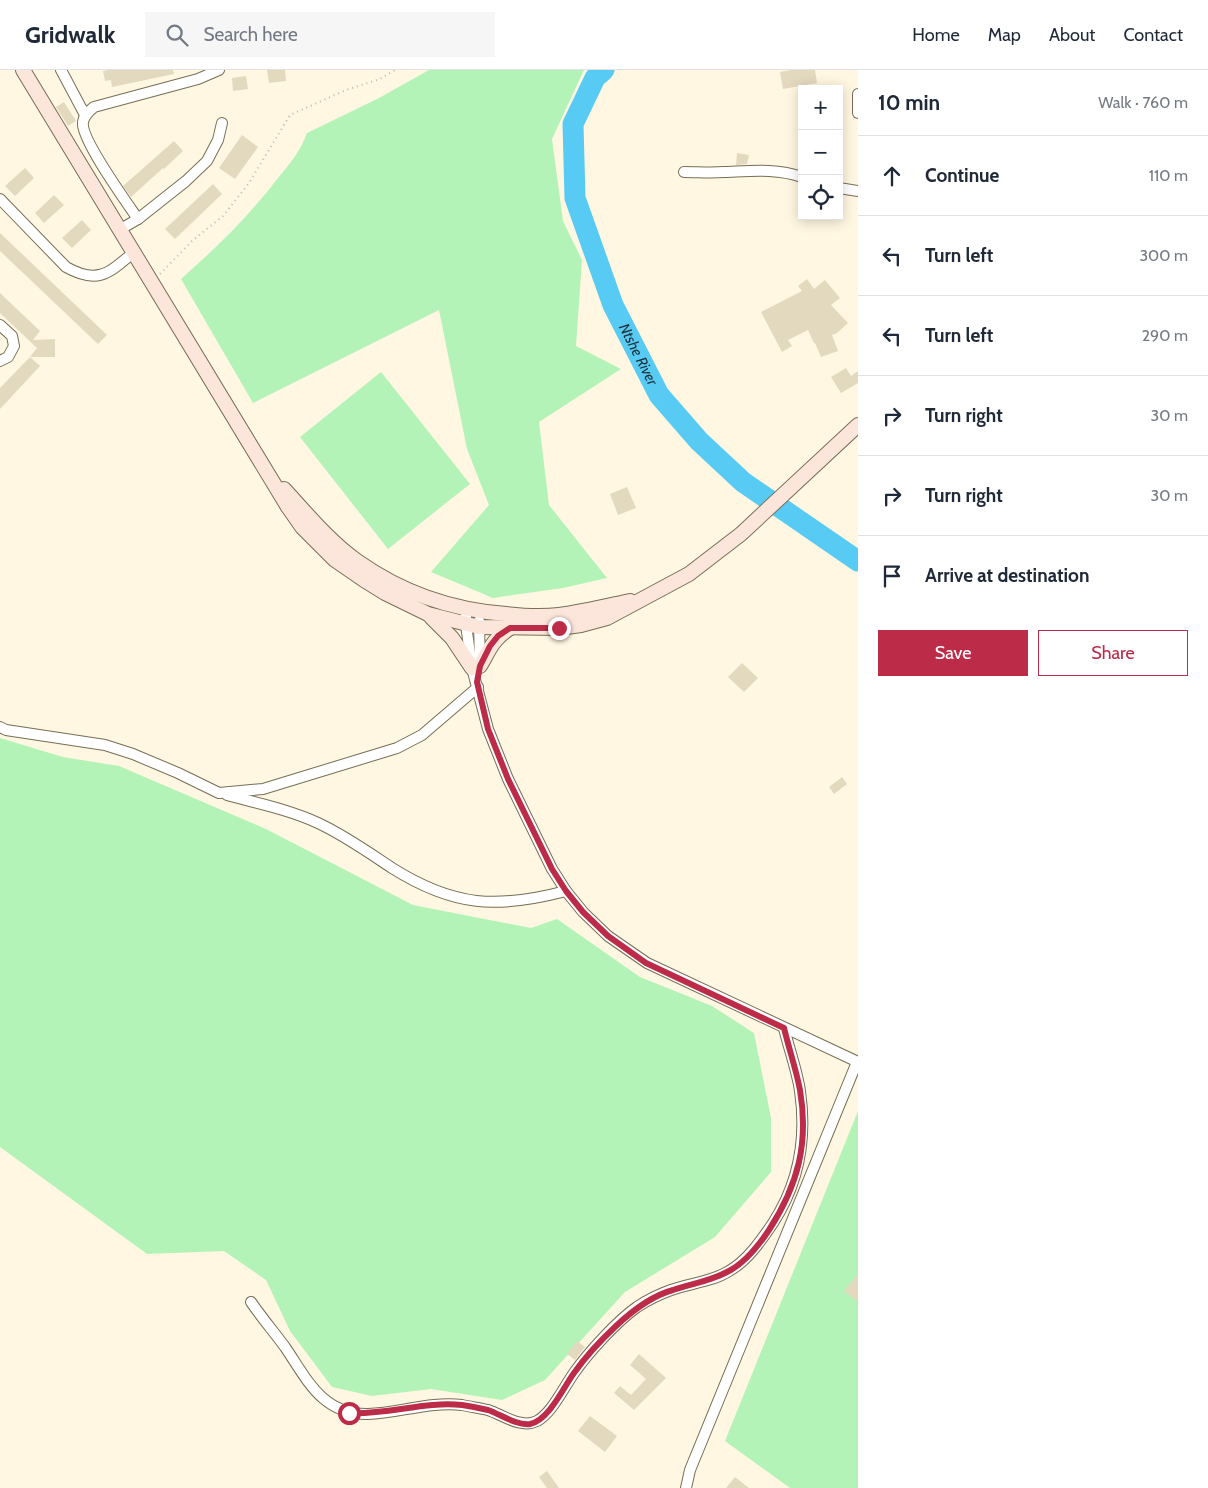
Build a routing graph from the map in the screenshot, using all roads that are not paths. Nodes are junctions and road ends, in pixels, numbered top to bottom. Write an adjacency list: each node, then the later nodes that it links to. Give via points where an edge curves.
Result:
1 (23, 70): 14 (street)
2 (61, 70): 6 (street)
3 (219, 70): 6 (street, via 198,80 94,107)
4 (858, 94): 5 (street)
5 (858, 113)
6 (85, 115): 13 (street, via 83,128 101,164)
7 (222, 123): 13 (street, via 218,140 206,161)
8 (684, 172): 9 (street, via 757,170)
9 (798, 176)
10 (843, 189): 11 (street)
11 (858, 191)
12 (0, 199): 15 (street, via 66,267 79,275 103,275)
13 (138, 219): 14 (street)
14 (119, 230): 15 (street)
15 (134, 252): 19 (street)
16 (0, 325): 17 (street, via 12,336 14,346 8,357)
17 (0, 361)
18 (854, 429): 20 (street, via 741,534 689,574)
19 (262, 464): 21 (street, via 316,524 356,560 401,588); 22 (street, via 302,527 334,560 385,593)
20 (640, 599): 21 (street, via 534,617); 24 (street, via 607,618 581,625)
21 (472, 610): 23 (street)
22 (428, 614): 23 (street); 25 (street)
23 (472, 626): 24 (street); 25 (street)
24 (510, 628): 25 (street, via 498,636)
25 (476, 667): 26 (street)
26 (478, 684): 28 (street, via 422,735 397,748 263,789); 29 (street, via 488,729 508,779)
27 (0, 727): 28 (street, via 133,754)
28 (219, 793): 29 (street, via 317,822 414,881 444,894 469,901 496,902)
29 (566, 891): 30 (street, via 608,936 646,963)
30 (784, 1028): 31 (street); 32 (street, via 800,1089 804,1122 802,1150 794,1183 782,1209 764,1237 728,1272 671,1290 637,1307 594,1349 539,1420 529,1424 518,1422 487,1410 461,1405 441,1404 368,1414 339,1410 311,1385)
31 (858, 1062): 33 (street, via 690,1470)
32 (251, 1302)
33 (686, 1488)

